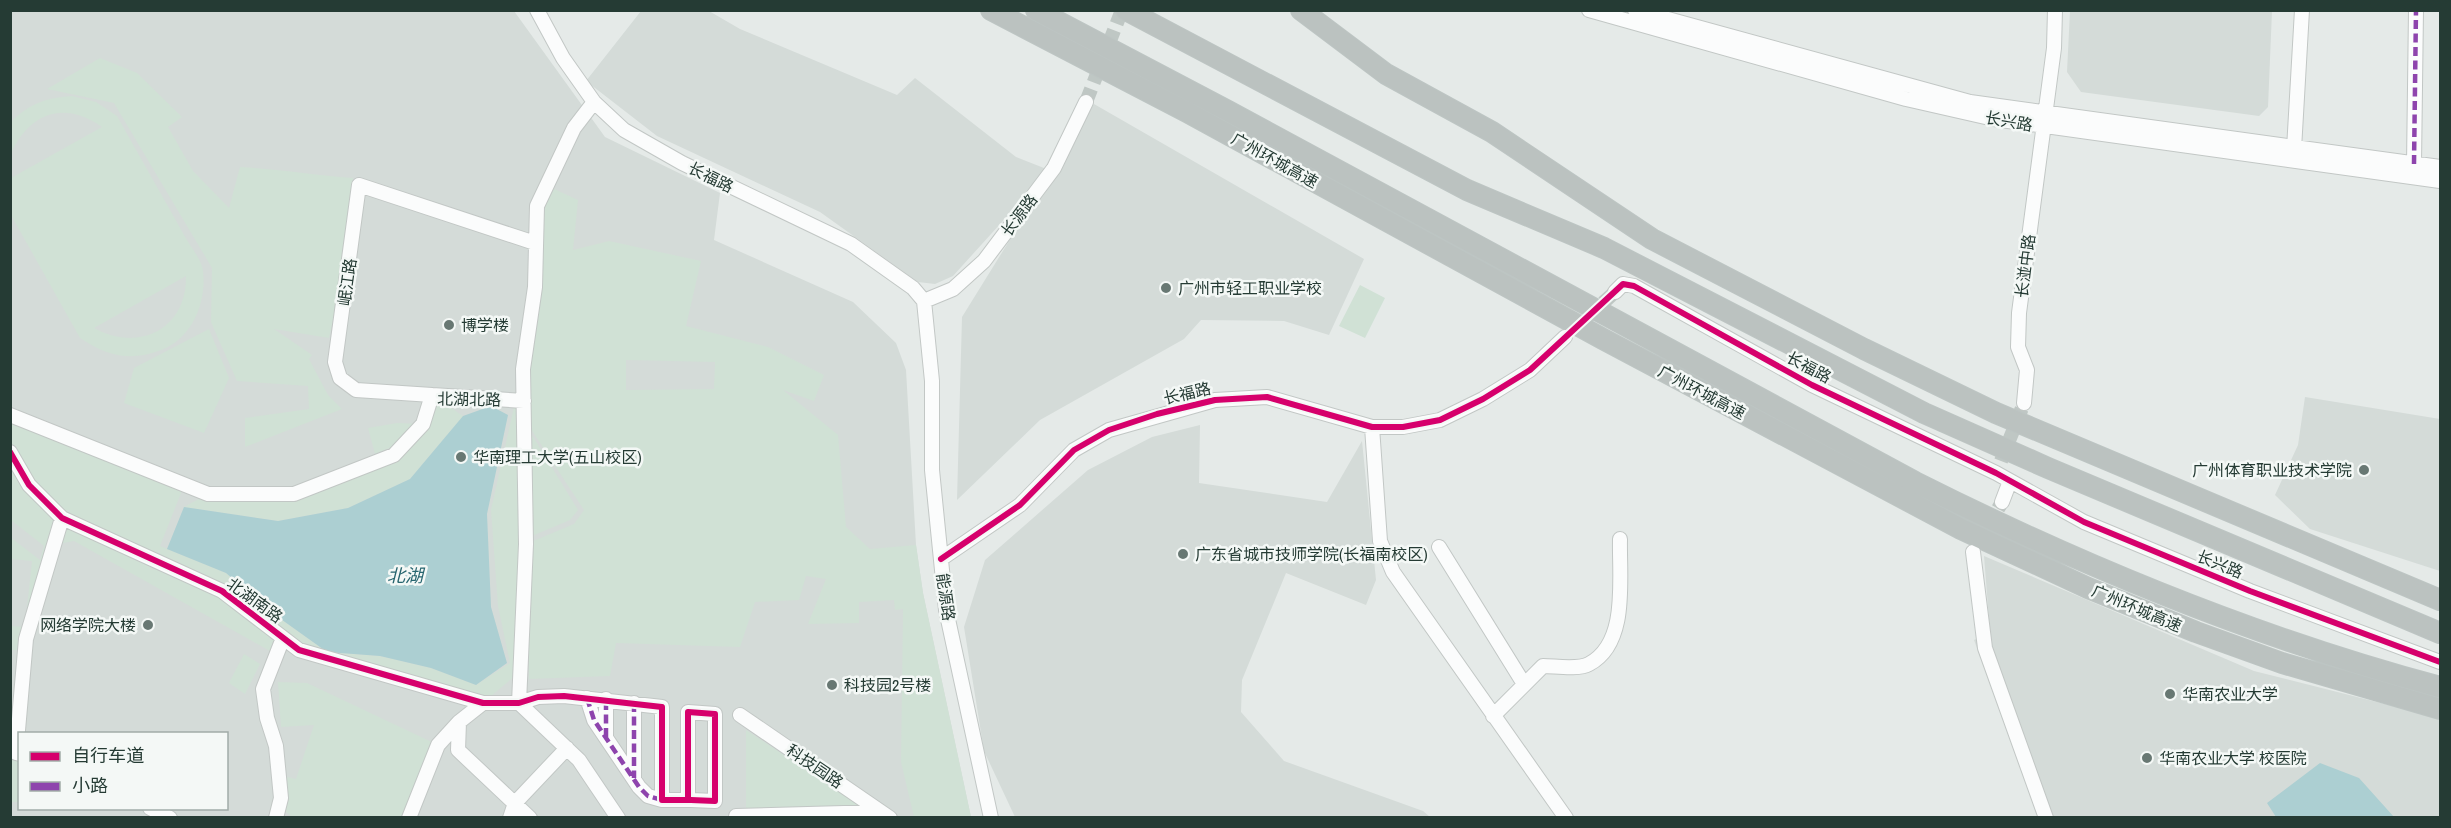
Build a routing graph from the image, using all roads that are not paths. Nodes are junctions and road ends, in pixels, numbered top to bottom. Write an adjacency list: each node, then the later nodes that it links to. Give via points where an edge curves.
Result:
1 (537, 10): 11 (street, 长福路, via 563,58)
2 (991, 10): 49 (highway, 广州环城高速, via 1961,529 2088,588 2196,632 2282,663)
3 (1036, 10): 43 (highway, 广州环城高速, via 1915,482 2010,529 2232,623)
4 (1301, 10): 38 (highway, via 1386,74 1492,132 1652,239 1864,349 1996,413)
5 (1589, 10): 13 (street, 长兴路, via 1906,99)
6 (1635, 10): 13 (street, 长兴路)
7 (2055, 10): 13 (street, 长湴中路)
8 (2302, 10): 14 (street)
9 (2416, 10): 17 (street)
10 (1122, 15): 15 (highway, via 1171,35); 15 (highway, via 1322,128 1348,133)
11 (594, 102): 20 (street, 北湖北路, via 574,128 537,206); 22 (street, 长福路, via 645,143 851,244 913,288)
12 (1086, 102): 22 (street, 长源路, via 1054,168 984,261 953,290)
13 (2044, 121): 14 (street, 长兴路); 16 (street, 长兴路); 26 (street, 长湴中路, via 2019,313 2018,347 2027,370)
14 (2294, 149): 16 (street); 17 (street, 长兴路)
15 (1409, 159): 39 (highway, via 1467,190 1604,248 1822,362 1983,440)
16 (2301, 163): 19 (street, 长兴路)
17 (2414, 164): 18 (street, 长兴路)
18 (2440, 167)
19 (2440, 181)
20 (535, 243): 24 (street, 岷江路, via 359,185 335,362 340,378 356,390); 25 (street, 北湖北路, via 535,287 524,369)
21 (1615, 292): 30 (street, 长福路, via 1623,284 1634,286 1812,385)
22 (924, 301): 37 (street, 能源路, via 931,360 932,470)
23 (1565, 337): 28 (street, 长福路, via 1530,370 1440,420)
24 (432, 395): 25 (street, 北湖北路); 27 (street, 北湖北路, via 423,424 394,455 294,494 208,494)
25 (524, 401): 47 (street, via 526,544)
26 (2024, 403)
27 (10, 415)
28 (1372, 428): 37 (street, 长福路, via 1267,397 1215,399 1157,414 1109,430 1074,450 1020,505); 51 (street, via 1380,542 1389,562)
29 (10, 452): 33 (street, 北湖南路, via 29,485)
30 (1998, 467): 31 (street, 长兴路)
31 (2010, 481): 32 (street); 41 (street, 长兴路, via 2084,522 2250,591)
32 (2002, 502)
33 (62, 518): 40 (street, 北湖南路, via 222,591); 55 (street, via 26,639)
34 (1620, 539): 42 (street, via 1617,627 1608,649 1587,665 1543,666)
35 (1439, 548): 42 (street)
36 (1973, 552): 71 (street, via 1985,648)
37 (941, 559): 69 (street, 能源路, via 946,610)
38 (2440, 600)
39 (2440, 633)
40 (284, 638): 46 (street, 北湖南路, via 299,650); 62 (street, via 263,689 276,746)
41 (2440, 662)
42 (1524, 684): 51 (street)
43 (2440, 687)
44 (587, 698): 45 (street, 北湖南路); 47 (street, 北湖南路, via 538,697); 53 (street, via 594,720)
45 (606, 699): 48 (street, 北湖南路); 53 (street)
46 (483, 703): 47 (street, 北湖南路); 52 (street)
47 (519, 703): 54 (street)
48 (634, 704): 56 (street); 57 (street, 北湖南路, via 662,707)
49 (2440, 709)
50 (740, 715): 61 (street, 科技园路)
51 (1493, 716): 70 (street)
52 (459, 722): 59 (street, via 458,750); 65 (street, via 438,745)
53 (606, 738): 56 (street)
54 (567, 748): 59 (street); 68 (street)
55 (18, 754)
56 (634, 779): 57 (street, via 648,796)
57 (662, 800): 58 (street)
58 (688, 801): 58 (street, via 716,801 716,714 688,712)
59 (515, 802): 66 (street); 67 (street)
60 (154, 810): 64 (street)
61 (885, 815): 63 (street)
62 (279, 816)
63 (736, 816)
64 (170, 818)
65 (409, 818)
66 (510, 818)
67 (530, 818)
68 (618, 818)
69 (991, 818)
70 (1566, 818)
71 (2046, 818)

